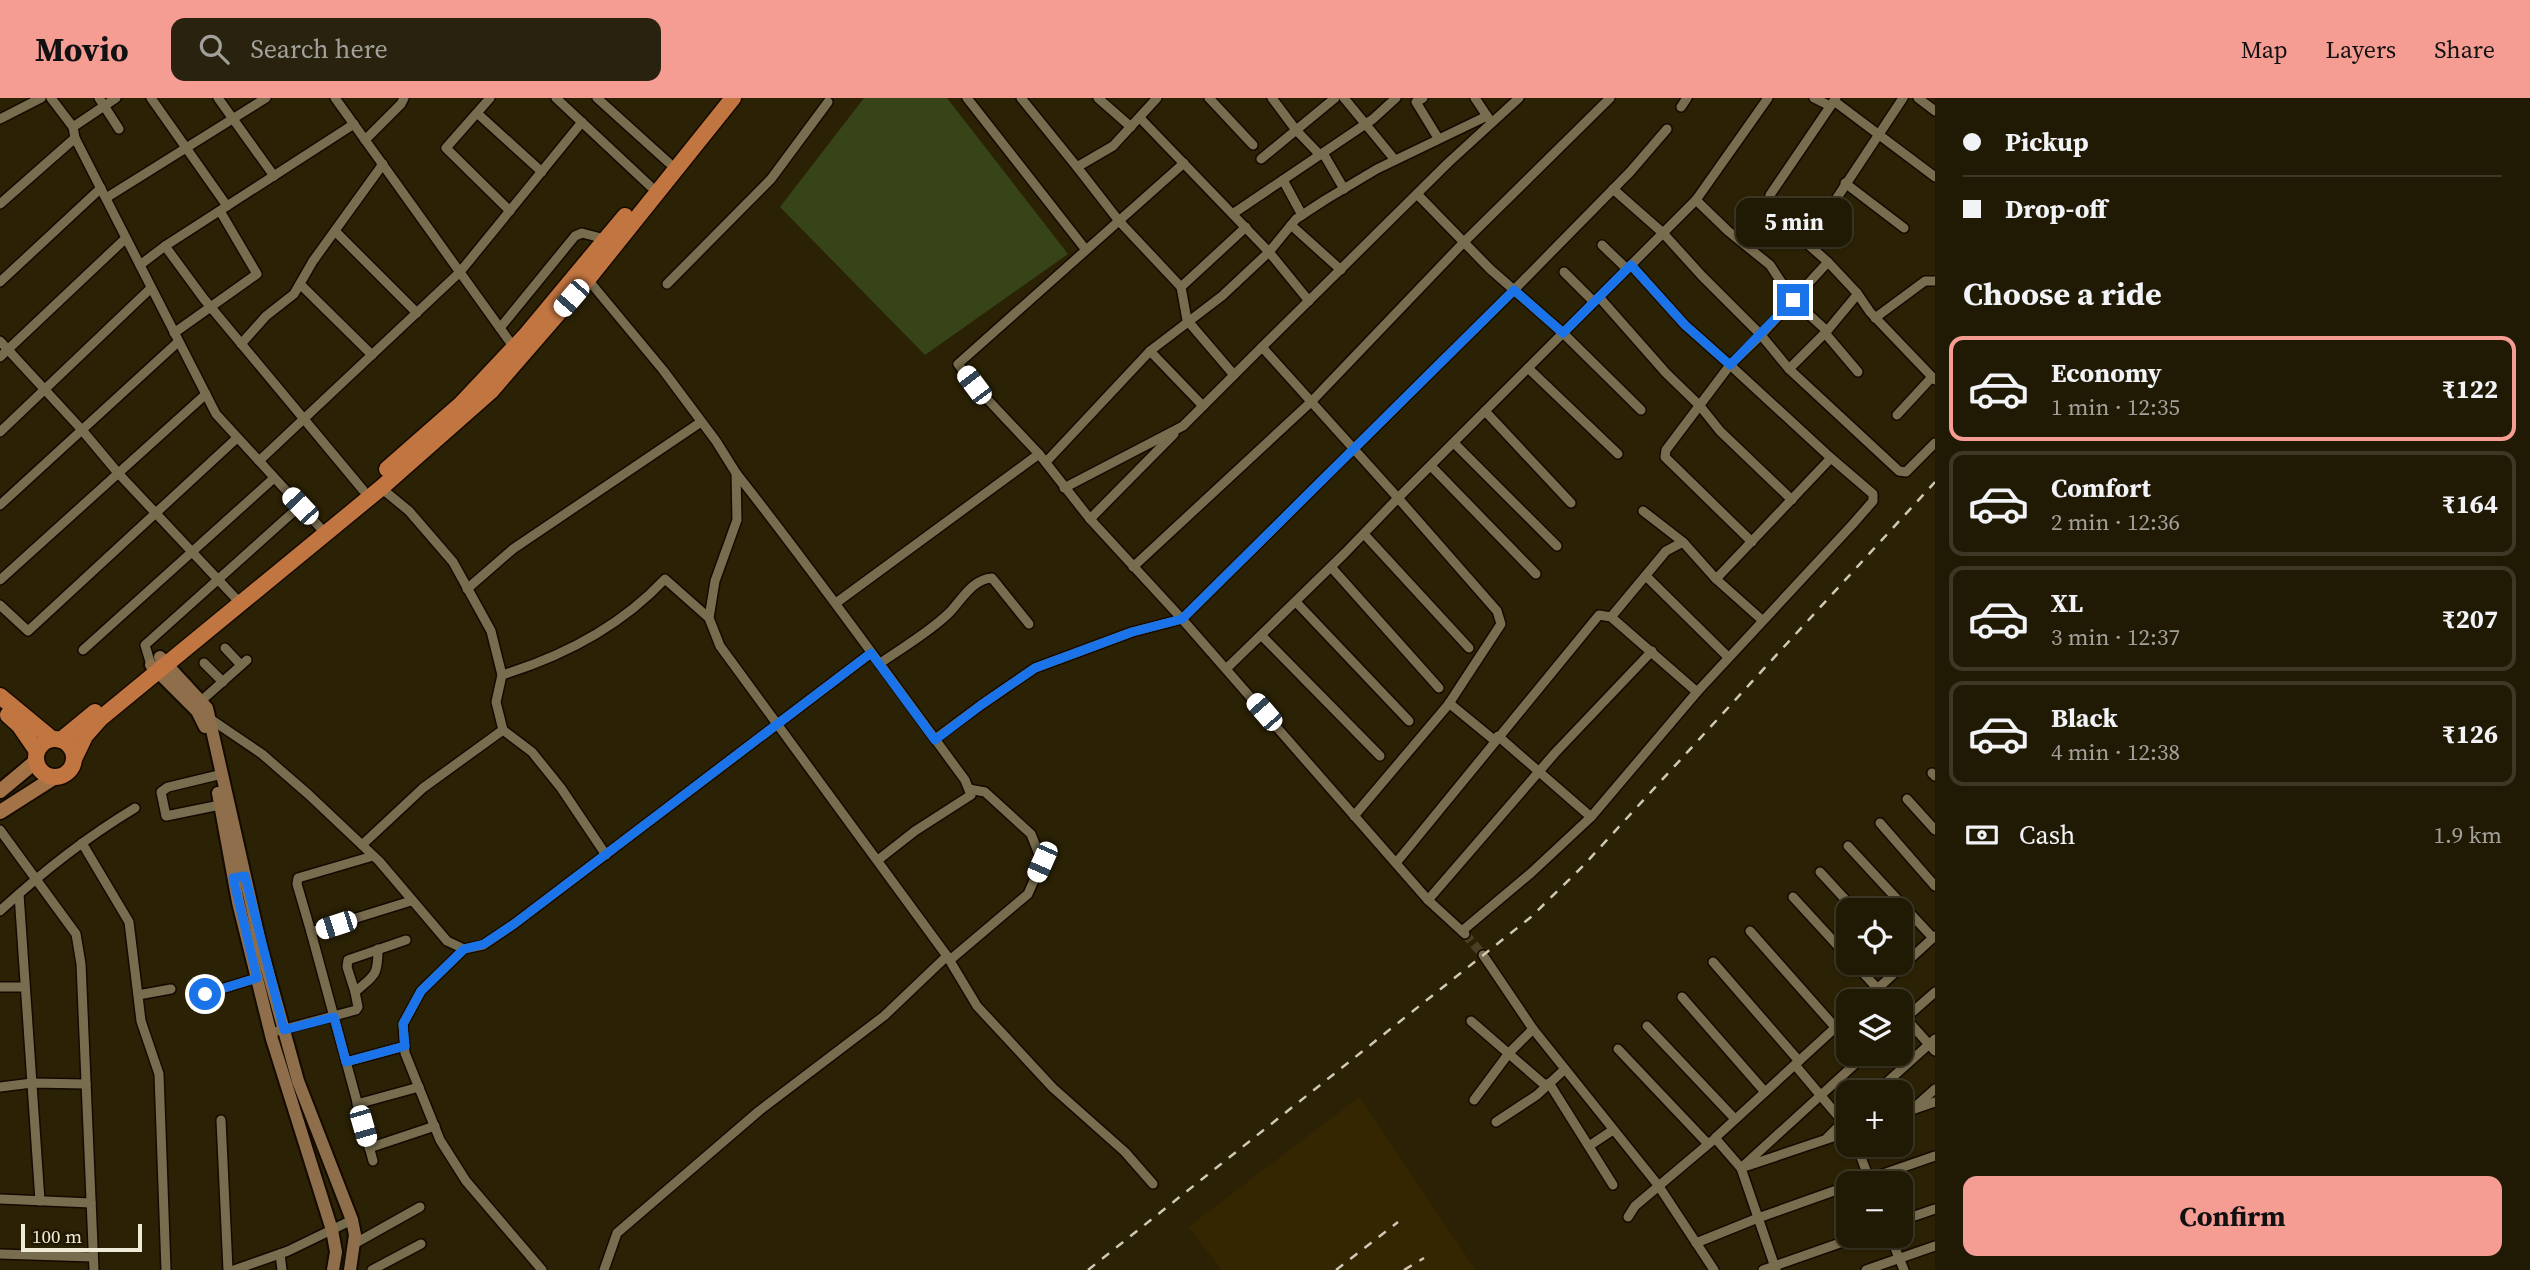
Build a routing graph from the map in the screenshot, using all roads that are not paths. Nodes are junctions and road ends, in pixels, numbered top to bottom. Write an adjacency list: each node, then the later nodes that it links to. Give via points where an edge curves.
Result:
1 (41, 98): 40 (street)
2 (51, 98): 45 (street)
3 (116, 98): 33 (street)
4 (151, 98): 55 (street)
5 (218, 98): 38 (street)
6 (265, 98): 38 (street)
7 (335, 98): 43 (street)
8 (404, 98): 53 (street)
9 (490, 98): 37 (street)
10 (556, 98): 42 (street)
11 (597, 98): 59 (street)
12 (723, 98): 59 (highway)
13 (733, 98): 99 (highway)
14 (967, 98): 91 (street)
15 (1021, 98): 62 (street)
16 (1157, 98): 39 (street)
17 (1209, 98): 54 (street)
18 (1272, 98): 49 (street)
19 (1335, 98): 49 (street)
20 (1344, 98): 44 (street)
21 (1396, 98): 44 (street)
22 (1475, 98): 41 (street)
23 (1519, 98): 41 (street)
24 (1610, 98): 87 (street)
25 (1687, 98): 35 (street)
26 (1768, 98): 73 (street)
27 (1814, 98): 34 (street)
28 (1903, 98): 50 (street)
29 (1918, 98): 36 (street)
30 (828, 99): 103 (street, via 771,178)
31 (1418, 99): 52 (street)
32 (1103, 100): 46 (street)
33 (102, 102): 45 (street); 47 (street)
34 (1833, 102): 50 (street); 88 (street, via 1770,195 1768,209)
35 (1681, 107)
36 (1935, 111)
37 (477, 113): 63 (street); 76 (street, via 446,148)
38 (233, 118): 55 (street); 64 (street)
39 (1140, 118): 46 (street); 60 (street)
40 (0, 119)
41 (1489, 119): 52 (street); 72 (street)
42 (582, 122): 63 (street); 68 (street)
43 (354, 124): 53 (street); 64 (street)
44 (1366, 124): 56 (street); 58 (street)
45 (73, 127): 51 (street)
46 (1131, 127): 62 (street, via 1113,146)
47 (118, 129)
48 (1667, 129): 70 (street)
49 (1296, 130): 56 (street); 57 (street)
50 (1878, 133): 65 (street); 67 (street)
51 (75, 138): 71 (street); 74 (street)
52 (1438, 138): 58 (street)
53 (365, 140): 61 (street)
54 (1253, 145)
55 (187, 147): 71 (street); 75 (street)
56 (1321, 154): 66 (street); 69 (street)
57 (1261, 159)
58 (1395, 160): 69 (street)
59 (669, 163): 68 (highway)
60 (1184, 163): 77 (street); 79 (street)
61 (383, 164): 83 (street); 97 (street)
62 (1077, 167): 79 (street)
63 (542, 172): 76 (street)
64 (274, 176): 75 (street)
65 (1935, 177)
66 (1283, 180): 77 (street); 78 (street)
67 (1845, 183): 82 (street); 88 (street)
68 (650, 186): 86 (highway)
69 (1344, 189): 78 (street)
70 (1612, 189): 84 (street); 106 (street)
71 (103, 193): 85 (street); 101 (street)
72 (1417, 194): 87 (street); 96 (street)
73 (1696, 200): 84 (street); 109 (street, via 1770,265)
74 (0, 204)
75 (223, 208): 90 (street); 111 (street, via 257,274)
76 (510, 211): 97 (street)
77 (1234, 212): 81 (street)
78 (1301, 215): 80 (street)
79 (1119, 221): 91 (street); 104 (street)
80 (1291, 225): 92 (street); 96 (street)
81 (1246, 227): 92 (street); 104 (street)
82 (1903, 228)
83 (335, 230): 102 (street); 112 (street)
84 (1663, 233): 95 (street); 118 (street)
85 (126, 238): 94 (street); 123 (street)
86 (605, 239): 99 (highway); 115 (street, via 582,233 575,236)
87 (1464, 242): 106 (street); 136 (street)
88 (1807, 243): 93 (street)
89 (1602, 245): 95 (street)
90 (165, 246): 94 (street); 111 (street)
91 (1086, 250): 152 (street, via 958,364)
92 (1269, 252): 110 (street); 114 (street, via 1222,296)
93 (1828, 262): 107 (street); 109 (street)
94 (140, 265): 105 (street)
95 (1629, 267): 108 (street); 128 (street)
96 (1341, 270): 110 (street)
97 (460, 272): 112 (street); 115 (street)
98 (1564, 272): 108 (street)
99 (584, 274): 125 (highway); 143 (street)
100 (1935, 281): 113 (street, via 1925,281)
101 (0, 282)
102 (300, 284): 121 (street); 126 (street)
103 (667, 284)
104 (1181, 287): 114 (street)
105 (152, 288): 119 (street); 134 (street)
106 (1514, 290): 117 (street); 150 (street)
107 (1859, 295): 113 (street); 116 (street)
108 (1597, 300): 117 (street); 138 (street)
109 (1793, 300): 116 (street); 118 (street)
110 (1309, 301): 122 (street)
111 (209, 306): 119 (street); 121 (street)
112 (417, 313): 126 (street)
113 (1875, 318): 133 (street)
114 (1187, 320): 124 (street); 132 (street)
115 (500, 328): 125 (street)
116 (1826, 332): 130 (street); 131 (street)
117 (1563, 333): 129 (street); 139 (street)
118 (1761, 335): 128 (street); 130 (street)
119 (176, 337): 135 (street); 145 (street)
120 (0, 341): 123 (street)
121 (242, 344): 142 (street)
122 (1262, 347): 132 (street); 136 (street)
123 (8, 349): 127 (street); 134 (street)
124 (1150, 351): 137 (street); 152 (street)
125 (517, 352): 159 (highway, via 491,391); 161 (highway)
126 (372, 355): 142 (street)
127 (0, 357)
128 (1730, 365): 138 (street); 153 (street)
129 (1528, 368): 140 (street); 151 (street)
130 (1789, 369): 149 (street, via 1899,471 1906,472)
131 (1858, 372)
132 (1234, 375): 137 (street)
133 (1933, 379): 141 (street)
134 (45, 390): 145 (street); 146 (street)
135 (205, 394): 147 (street); 156 (street)
136 (1312, 401): 150 (street); 176 (street)
137 (1203, 406): 144 (street)
138 (1700, 406): 163 (street); 173 (street, via 1665,457)
139 (1641, 410)
140 (1485, 411): 148 (street); 164 (street)
141 (1897, 415)
142 (304, 419): 154 (street); 161 (street)
143 (701, 422): 157 (street); 183 (street, via 513,549)
144 (1183, 426): 160 (street); 169 (street)
145 (82, 430): 156 (street); 165 (street)
146 (0, 432)
147 (237, 438): 154 (street); 168 (street)
148 (1454, 443): 155 (street); 174 (street)
149 (1935, 443)
150 (1355, 448): 162 (street); 190 (street)
151 (1618, 454)
152 (1042, 458): 160 (street); 186 (street)
153 (1831, 458): 163 (street); 191 (street, via 1873,494 1874,501)
154 (259, 461): 158 (street)
155 (1431, 466): 162 (street); 178 (street)
156 (118, 473): 168 (street); 182 (street)
157 (736, 473): 186 (street); 189 (street, via 737,520 715,581)
158 (274, 478): 166 (street); 175 (street)
159 (381, 488): 170 (highway); 183 (street, via 409,511 453,562)
160 (1064, 488): 169 (street)
161 (363, 490): 170 (highway)
162 (1398, 498): 171 (street); 210 (street, via 1502,624)
163 (1792, 500): 173 (street)
164 (1571, 503)
165 (0, 505)
166 (300, 506): 170 (street); 180 (street)
167 (1643, 511): 172 (street)
168 (157, 513): 175 (street); 187 (street, via 27,631)
169 (1090, 519): 176 (street)
170 (323, 530): 184 (highway)
171 (1364, 534): 177 (street); 195 (street)
172 (1683, 542): 179 (street, via 1666,551); 181 (street)
173 (1752, 542): 181 (street)
174 (1557, 546)
175 (194, 552): 180 (street); 196 (street)
176 (1133, 567): 190 (street)
177 (1331, 567): 185 (street); 206 (street)
178 (1536, 574)
179 (1646, 576): 188 (street); 199 (street)
180 (218, 579): 184 (street); 200 (street, via 145,645)
181 (1716, 579): 191 (street)
182 (0, 580)
183 (467, 589): 204 (street, via 491,631)
184 (238, 600): 200 (highway)
185 (1296, 602): 193 (street); 214 (street)
186 (836, 603): 198 (street)
187 (0, 605)
188 (1611, 617): 197 (street); 217 (street, via 1596,617)
189 (709, 618): 204 (street, via 665,579 627,614 588,640 542,663); 215 (street, via 720,646)
190 (1182, 619): 203 (street); 219 (street, via 1035,668)
191 (1762, 620): 199 (street)
192 (1029, 624): 202 (street, via 992,578 987,578 933,627)
193 (1262, 636): 203 (street); 221 (street)
194 (225, 648): 205 (street, via 244,663)
195 (1469, 648)
196 (83, 650)
197 (1651, 651): 207 (street); 223 (street)
198 (871, 653): 202 (street); 215 (street)
199 (1728, 657): 207 (street)
200 (156, 662): 209 (street); 212 (highway); 213 (street)
201 (204, 663): 205 (street)
202 (879, 663): 219 (street)
203 (1226, 669): 232 (street)
204 (502, 674): 216 (street, via 496,702)
205 (223, 682): 209 (street)
206 (1439, 688)
207 (1697, 692): 233 (street)
208 (0, 696): 218 (highway)
209 (201, 701): 213 (street, via 207,708)
210 (1449, 703): 217 (street); 232 (street)
211 (0, 708): 220 (highway, via 19,725)
212 (99, 715): 218 (highway); 222 (highway)
213 (205, 716): 224 (street); 238 (street, via 262,754)
214 (1409, 721)
215 (778, 725): 240 (street); 242 (street)
216 (503, 730): 238 (street, via 423,789); 240 (street, via 531,752 561,788)
217 (1496, 738): 223 (street); 243 (street)
218 (57, 740): 220 (highway, via 41,745); 222 (highway, via 70,746)
219 (935, 740): 226 (street)
220 (37, 756): 225 (highway, via 43,774); 227 (main road)
221 (1380, 756)
222 (75, 757): 225 (highway, via 67,774)
223 (1541, 771): 233 (street); 251 (street)
224 (218, 775): 229 (street); 229 (street, via 161,792 166,816); 245 (street)
225 (55, 777): 231 (main road)
226 (969, 789): 242 (street, via 971,796); 263 (street, via 985,792 1031,834 1042,862 1028,894)
227 (0, 792)
228 (1907, 799): 236 (street)
229 (220, 805): 245 (street)
230 (135, 808): 237 (street)
231 (0, 812)
232 (1354, 816): 243 (street)
233 (1591, 817): 251 (street, via 1464,933)
234 (1880, 823): 247 (street)
235 (0, 830): 246 (street)
236 (1935, 830)
237 (82, 843): 246 (street); 274 (street, via 129,922)
238 (362, 845): 241 (street)
239 (1848, 846): 256 (street)
240 (606, 855): 260 (street, via 484,944)
241 (373, 856): 252 (street); 255 (street, via 298,878)
242 (878, 860): 263 (street)
243 (1396, 863): 251 (street)
244 (1820, 872): 250 (street)
245 (239, 877): 267 (street); 284 (street)
246 (36, 878): 248 (street); 296 (street, via 76,934)
247 (1935, 886)
248 (19, 894): 253 (street); 269 (street)
249 (1793, 897): 258 (street)
250 (1844, 898)
251 (1428, 900)
252 (411, 901): 255 (street); 260 (street, via 447,941)
253 (0, 911)
254 (1750, 931): 281 (street)
255 (312, 932): 278 (street)
256 (1934, 937): 261 (street)
257 (406, 940): 259 (street)
258 (1836, 944)
259 (379, 949): 272 (street, via 377,973); 272 (street, via 346,963)
260 (464, 949): 287 (street, via 421,991 403,1024)
261 (1913, 953)
262 (1483, 955): 283 (street)
263 (948, 958): 322 (street, via 977,1006); 356 (street, via 884,1016 758,1111 617,1233)
264 (1713, 962): 291 (street)
265 (1865, 975): 271 (street)
266 (1890, 975): 271 (street)
267 (257, 978): 273 (street); 285 (street)
268 (0, 987): 269 (street)
269 (25, 987): 295 (street)
270 (171, 989): 274 (street)
271 (1877, 989)
272 (355, 992): 278 (street, via 356,1010)
273 (205, 994)
274 (138, 995): 348 (street, via 141,1021 159,1074)
275 (1682, 997): 301 (street)
276 (1933, 997): 277 (street)
277 (1913, 1010)
278 (334, 1017): 284 (street); 290 (street)
279 (1471, 1021): 289 (street)
280 (1647, 1027): 309 (street)
281 (1835, 1027): 291 (street)
282 (1913, 1027): 286 (street)
283 (1533, 1029): 289 (street); 293 (street)
284 (284, 1030): 285 (street); 334 (street, via 298,1081)
285 (270, 1033): 335 (street)
286 (1933, 1045): 294 (street)
287 (405, 1046): 290 (street); 299 (street)
288 (1618, 1049): 315 (street)
289 (1509, 1053): 297 (street); 303 (street)
290 (346, 1062): 305 (street)
291 (1797, 1063): 301 (street); 302 (street)
292 (1852, 1066): 302 (street)
293 (1565, 1069): 297 (street); 313 (street)
294 (1891, 1080)
295 (32, 1083): 296 (street); 298 (street); 327 (street)
296 (86, 1084): 328 (street)
297 (1548, 1084): 311 (street); 316 (street)
298 (0, 1087)
299 (419, 1087): 305 (street); 312 (street)
300 (1935, 1088): 306 (street)
301 (1765, 1092): 309 (street)
302 (1820, 1094): 308 (street); 320 (street)
303 (1474, 1100)
304 (1935, 1102): 307 (street)
305 (357, 1104): 317 (street)
306 (1913, 1109)
307 (1913, 1110)
308 (1836, 1112)
309 (1735, 1119): 315 (street)
310 (221, 1120): 349 (street)
311 (1496, 1122)
312 (435, 1126): 317 (street); 355 (street, via 466,1181)
313 (1613, 1130): 316 (street); 324 (street)
314 (1836, 1132): 320 (street)
315 (1711, 1141): 320 (street); 324 (street)
316 (1589, 1146): 323 (street)
317 (369, 1148): 319 (street)
318 (1935, 1156): 321 (street)
319 (373, 1161)
320 (1741, 1168): 332 (street)
321 (1896, 1171)
322 (1153, 1184)
323 (1613, 1185)
324 (1658, 1185): 331 (street); 336 (street)
325 (1836, 1190): 332 (street)
326 (0, 1199): 327 (street)
327 (40, 1201): 328 (street)
328 (91, 1203): 344 (street)
329 (420, 1208): 337 (street)
330 (1935, 1209): 333 (street)
331 (1628, 1217)
332 (1758, 1217): 336 (street); 346 (street)
333 (1913, 1217)
334 (352, 1220): 335 (street); 337 (street)
335 (332, 1230): 342 (street); 352 (street)
336 (1696, 1243): 357 (street)
337 (354, 1244): 353 (street)
338 (421, 1244): 354 (street)
339 (1836, 1245): 346 (street)
340 (1935, 1246): 345 (street)
341 (1895, 1248): 345 (street)
342 (284, 1252): 350 (street); 351 (street)
343 (0, 1254): 344 (street)
344 (93, 1257): 347 (street)
345 (1899, 1258): 359 (street); 360 (street)
346 (1775, 1268): 358 (street)
347 (94, 1270)
348 (166, 1270)
349 (228, 1270)
350 (234, 1270)
351 (282, 1270)
352 (333, 1270)
353 (350, 1270)
354 (372, 1270)
355 (542, 1270)
356 (604, 1270)
357 (1714, 1270)
358 (1763, 1270)
359 (1866, 1270)
360 (1904, 1270)

